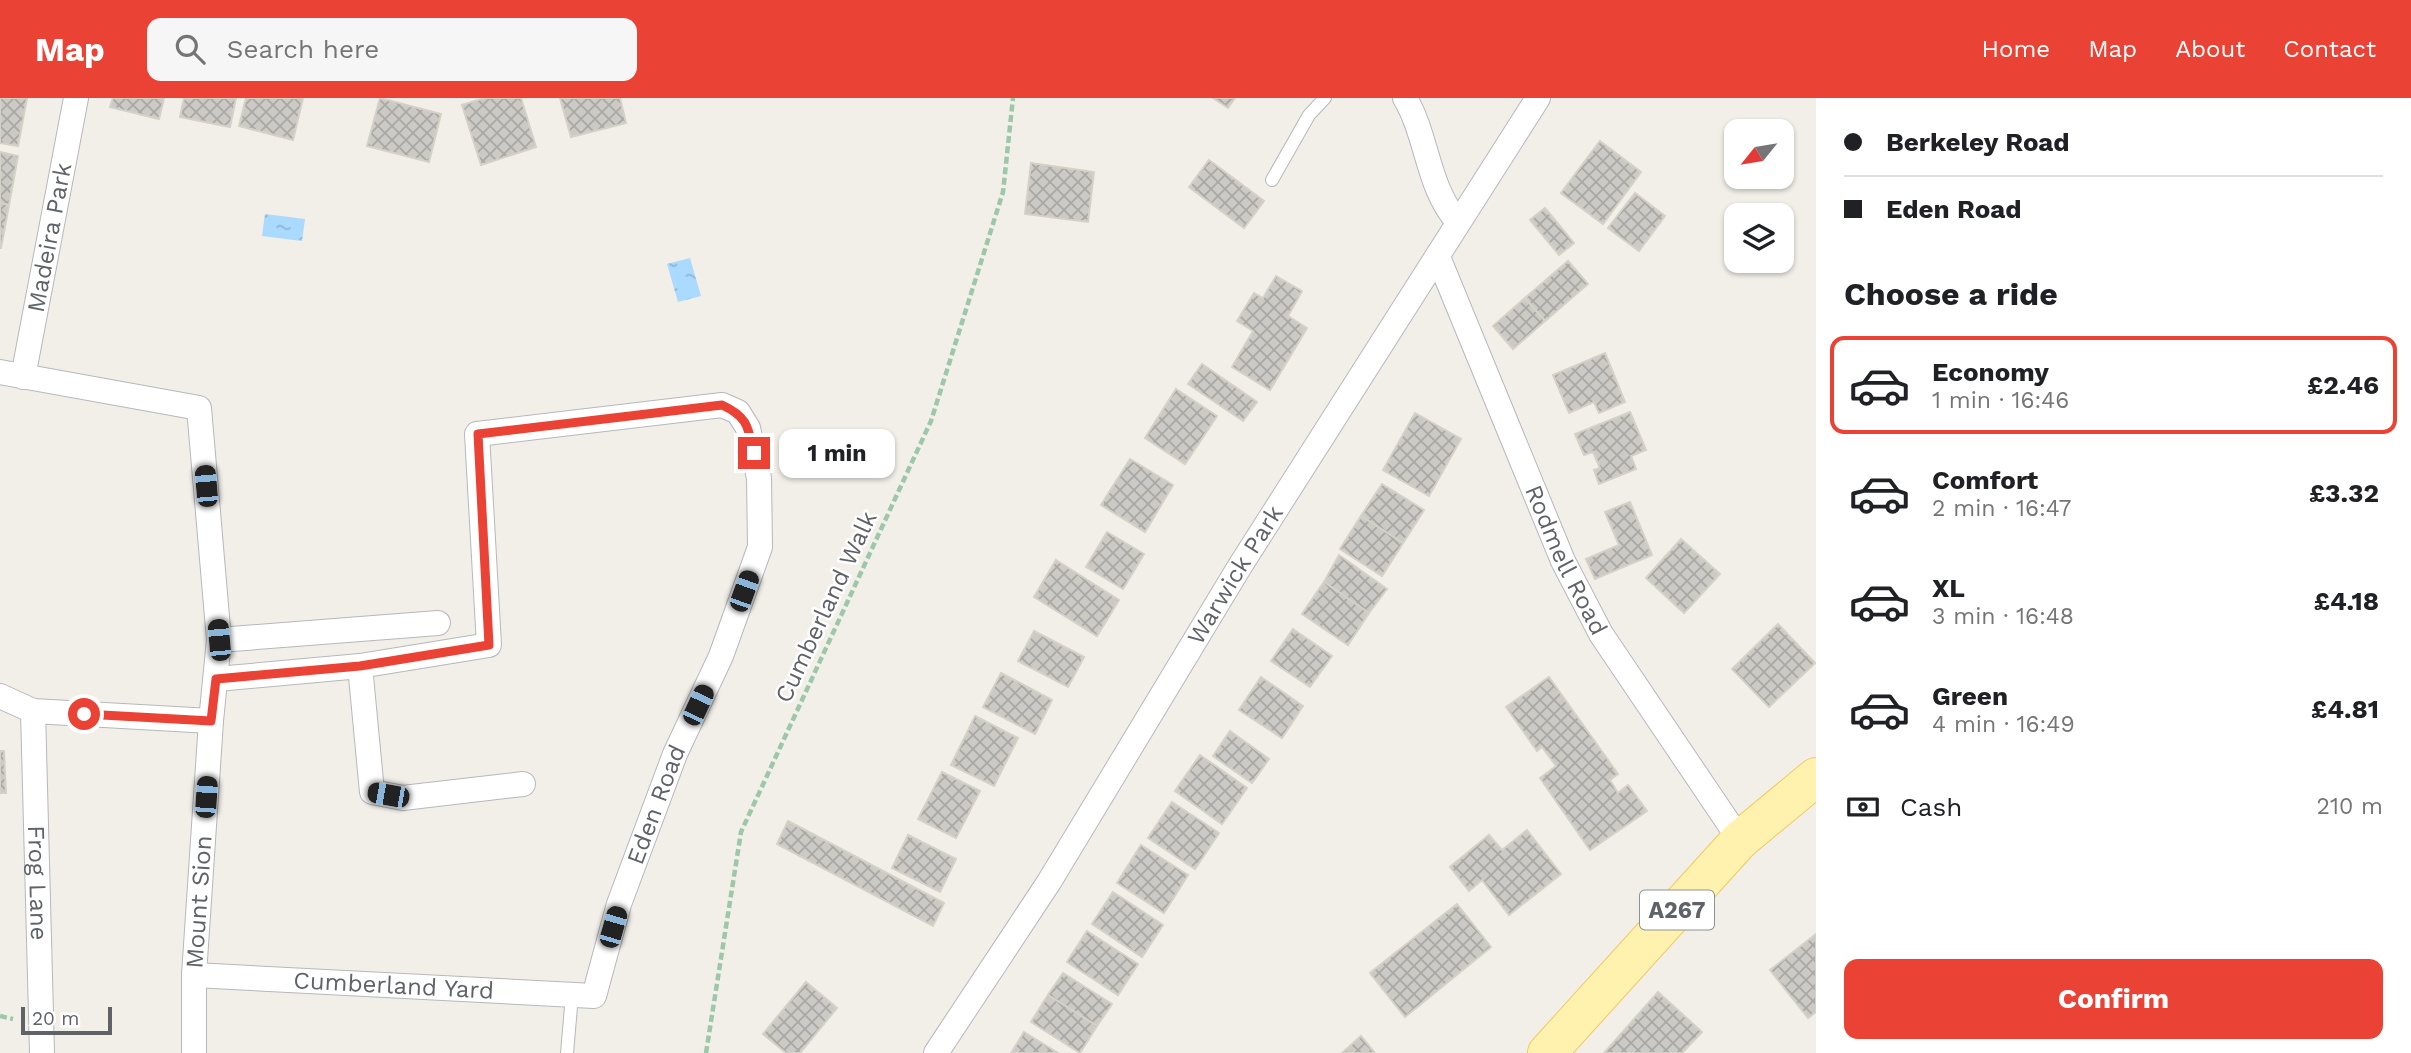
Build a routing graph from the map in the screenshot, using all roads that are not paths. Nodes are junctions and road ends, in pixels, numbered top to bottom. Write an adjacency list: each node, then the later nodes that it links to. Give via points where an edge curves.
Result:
1 (76, 98): 8 (street, Madeira Park)
2 (1325, 98): 5 (lane, via 1308,115)
3 (1405, 98): 6 (street, via 1427,163 1447,209)
4 (1538, 98): 6 (street, Warwick Park)
5 (1272, 180)
6 (1458, 222): 7 (street, Warwick Park)
7 (1438, 257): 18 (street, Rodmell Road, via 1563,561 1594,622); 24 (street, Warwick Park, via 1240,566 1049,882)
8 (12, 375): 10 (street, Mount Sion, via 199,408)
9 (438, 624): 10 (street)
10 (219, 640): 12 (street, Mount Sion)
11 (360, 666): 12 (street, Eden Road); 17 (street, via 372,792 403,798); 20 (street, Eden Road, via 489,645 478,434 722,405 738,412 748,428 760,478 760,547 721,656 670,766)
12 (216, 679): 15 (street, Mount Sion)
13 (0, 696): 14 (street)
14 (33, 711): 15 (street); 21 (street, Frog Lane)
15 (211, 721): 19 (street, Mount Sion)
16 (1816, 777): 18 (main road, A267)
17 (523, 784)
18 (1740, 840): 25 (main road, A267)
19 (194, 975): 20 (street, Cumberland Yard); 22 (street, Mount Sion)
20 (583, 995): 23 (lane)
21 (42, 1053)
22 (194, 1053)
23 (567, 1053)
24 (936, 1053)
25 (1547, 1053)

